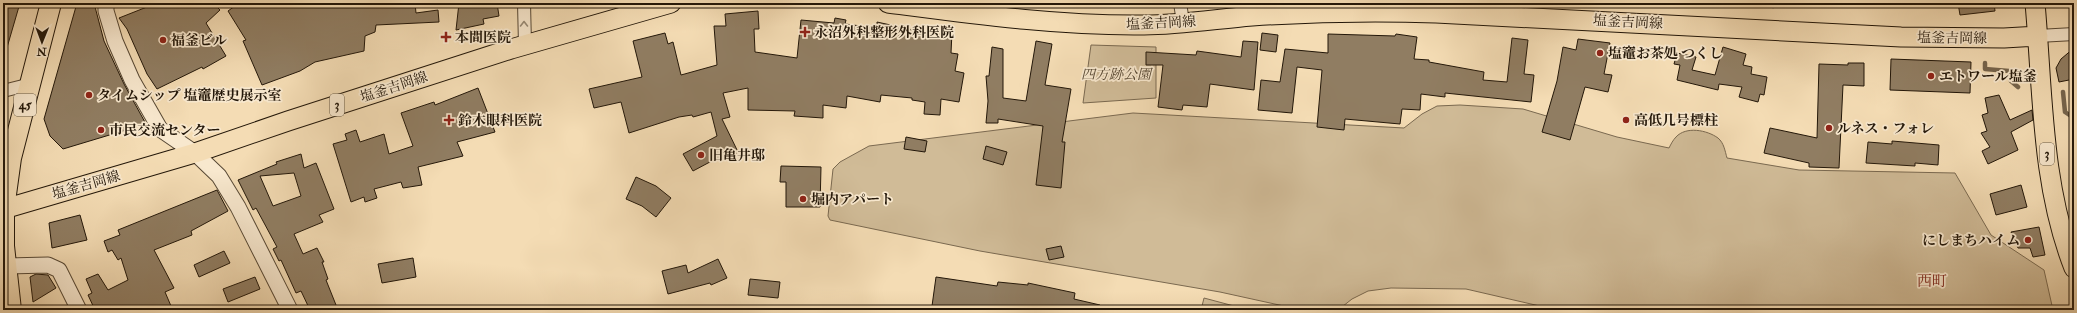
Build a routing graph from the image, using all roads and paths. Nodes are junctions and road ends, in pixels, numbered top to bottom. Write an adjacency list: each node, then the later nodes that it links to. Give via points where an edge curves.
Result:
1 (51, 3): 12 (highway, 45)
2 (106, 3): 14 (street, via 115,41 132,80 160,129)
3 (524, 3): 11 (street, one-way to 3)
4 (671, 3): 11 (main road, 塩釜吉岡線 / 3)
5 (888, 3): 8 (main road, 塩釜吉岡線, via 1023,20 1095,25)
6 (1180, 3): 8 (street)
7 (2035, 3): 10 (main road)
8 (1183, 22): 10 (main road, 塩釜吉岡線, via 1252,16 1374,11 1436,12 1901,37)
9 (2074, 34): 10 (street)
10 (2038, 36): 17 (main road, 3, via 2044,131 2052,193)
11 (524, 45): 14 (main road, 塩釜吉岡線 / 3)
12 (31, 84): 13 (street); 15 (highway, 45, via 11,158)
13 (3, 91)
14 (195, 153): 15 (main road, 塩釜吉岡線 / 3); 20 (street, via 219,176 238,207)
15 (3, 209): 16 (highway, 45)
16 (7, 266): 18 (highway, 45); 19 (street, via 48,265 59,270)
17 (2074, 268)
18 (11, 310)
19 (79, 310)
20 (290, 310)

